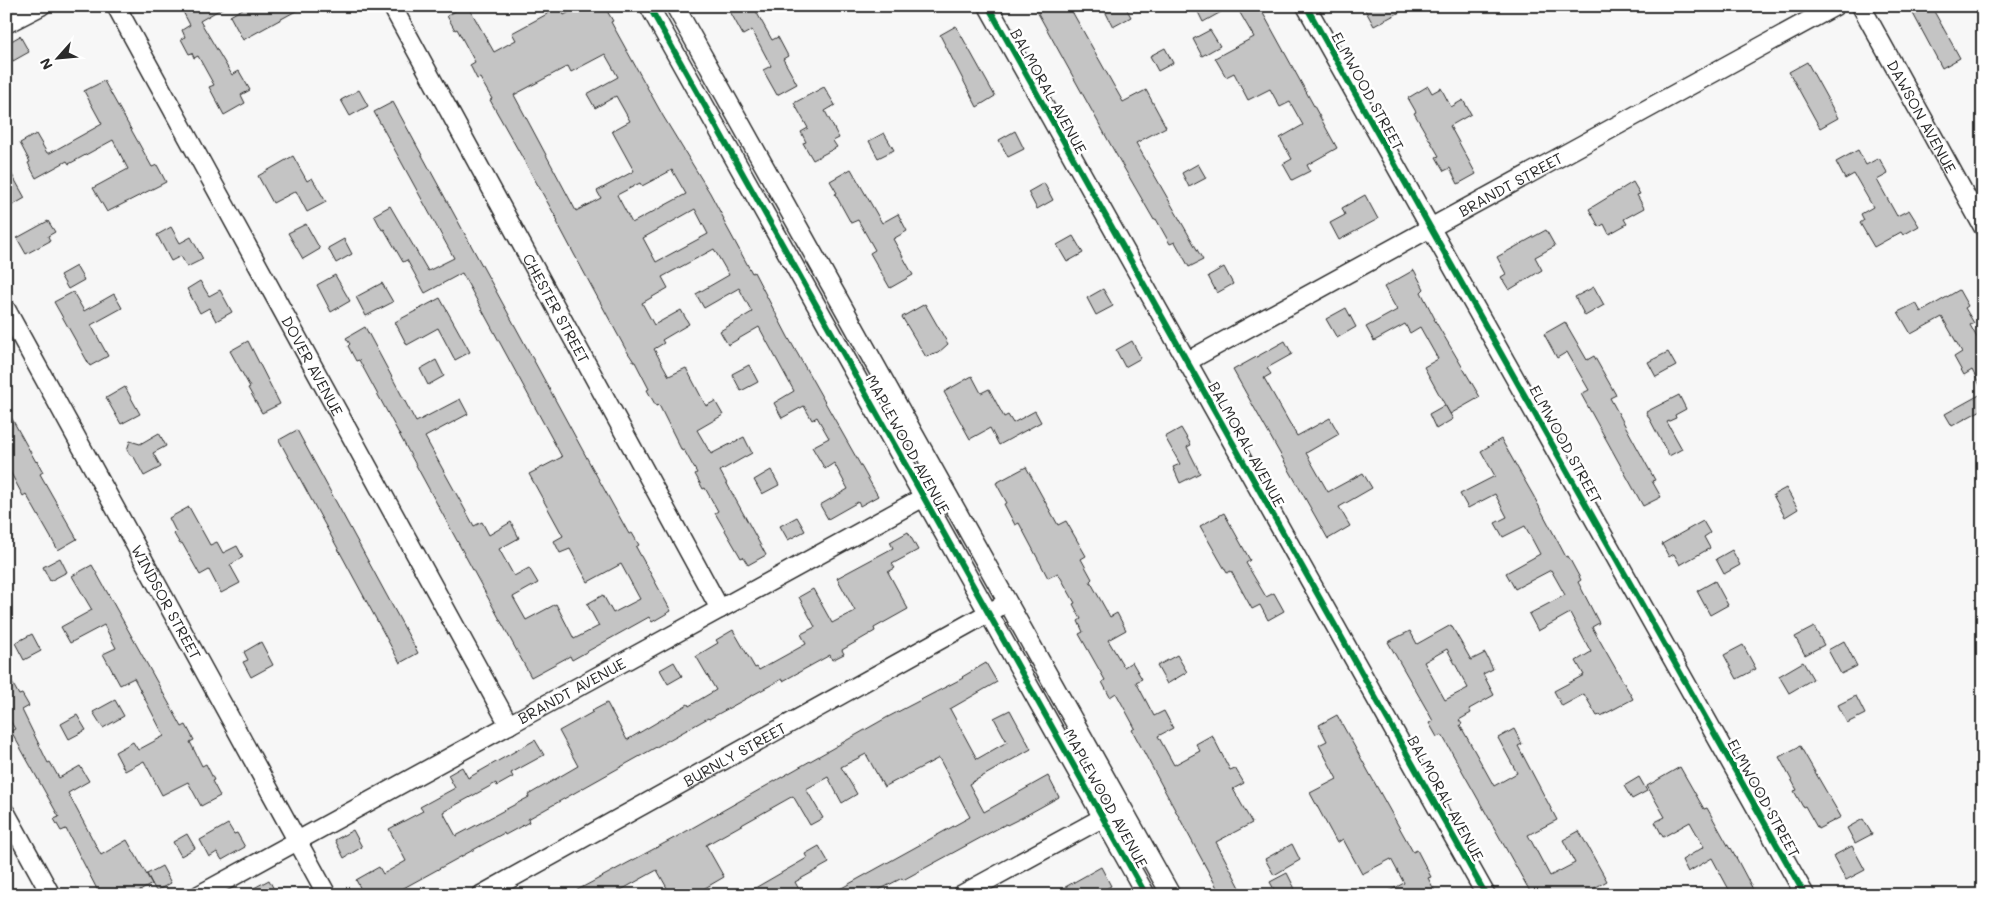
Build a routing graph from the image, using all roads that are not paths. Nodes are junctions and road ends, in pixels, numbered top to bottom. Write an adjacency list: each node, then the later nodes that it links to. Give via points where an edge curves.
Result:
1 (41, 6): 10 (street)
2 (116, 6): 22 (street, DOVER AVENUE)
3 (392, 6): 20 (street, CHESTER STREET)
4 (649, 6): 12 (street, MAPLEWOOD AVENUE)
5 (675, 6): 11 (street, MAPLEWOOD AVENUE)
6 (988, 6): 16 (street, BALMORAL AVENUE)
7 (1306, 6): 14 (street, ELMWOOD STREET)
8 (1835, 6): 14 (street, BRANDT STREET)
9 (1861, 6): 13 (street, DAWSON AVENUE)
10 (6, 24)
11 (782, 198): 12 (street); 17 (street, MAPLEWOOD AVENUE)
12 (763, 209): 18 (street, MAPLEWOOD AVENUE)
13 (1983, 227)
14 (1430, 229): 16 (street, BRANDT STREET); 35 (street, ELMWOOD STREET)
15 (6, 309): 26 (street, WINDSOR STREET)
16 (1186, 362): 34 (street, BALMORAL AVENUE)
17 (943, 486): 18 (street, BRANDT AVENUE); 19 (street, MAPLEWOOD AVENUE)
18 (923, 498): 20 (street, BRANDT AVENUE); 21 (street, MAPLEWOOD AVENUE)
19 (1008, 602): 21 (street, BURNLY STREET); 23 (street, MAPLEWOOD AVENUE)
20 (720, 609): 22 (street, BRANDT AVENUE)
21 (988, 613): 25 (street, MAPLEWOOD AVENUE); 30 (street, BURNLY STREET)
22 (509, 725): 26 (street, BRANDT AVENUE)
23 (1122, 807): 25 (street); 33 (street, MAPLEWOOD AVENUE)
24 (6, 813): 27 (street)
25 (1103, 818): 31 (street); 32 (street, MAPLEWOOD AVENUE)
26 (297, 842): 28 (street, BRANDT AVENUE); 29 (street, WINDSOR STREET)
27 (51, 895)
28 (199, 895)
29 (327, 895)
30 (480, 895)
31 (961, 895)
32 (1146, 895)
33 (1171, 895)
34 (1486, 895)
35 (1804, 895)

